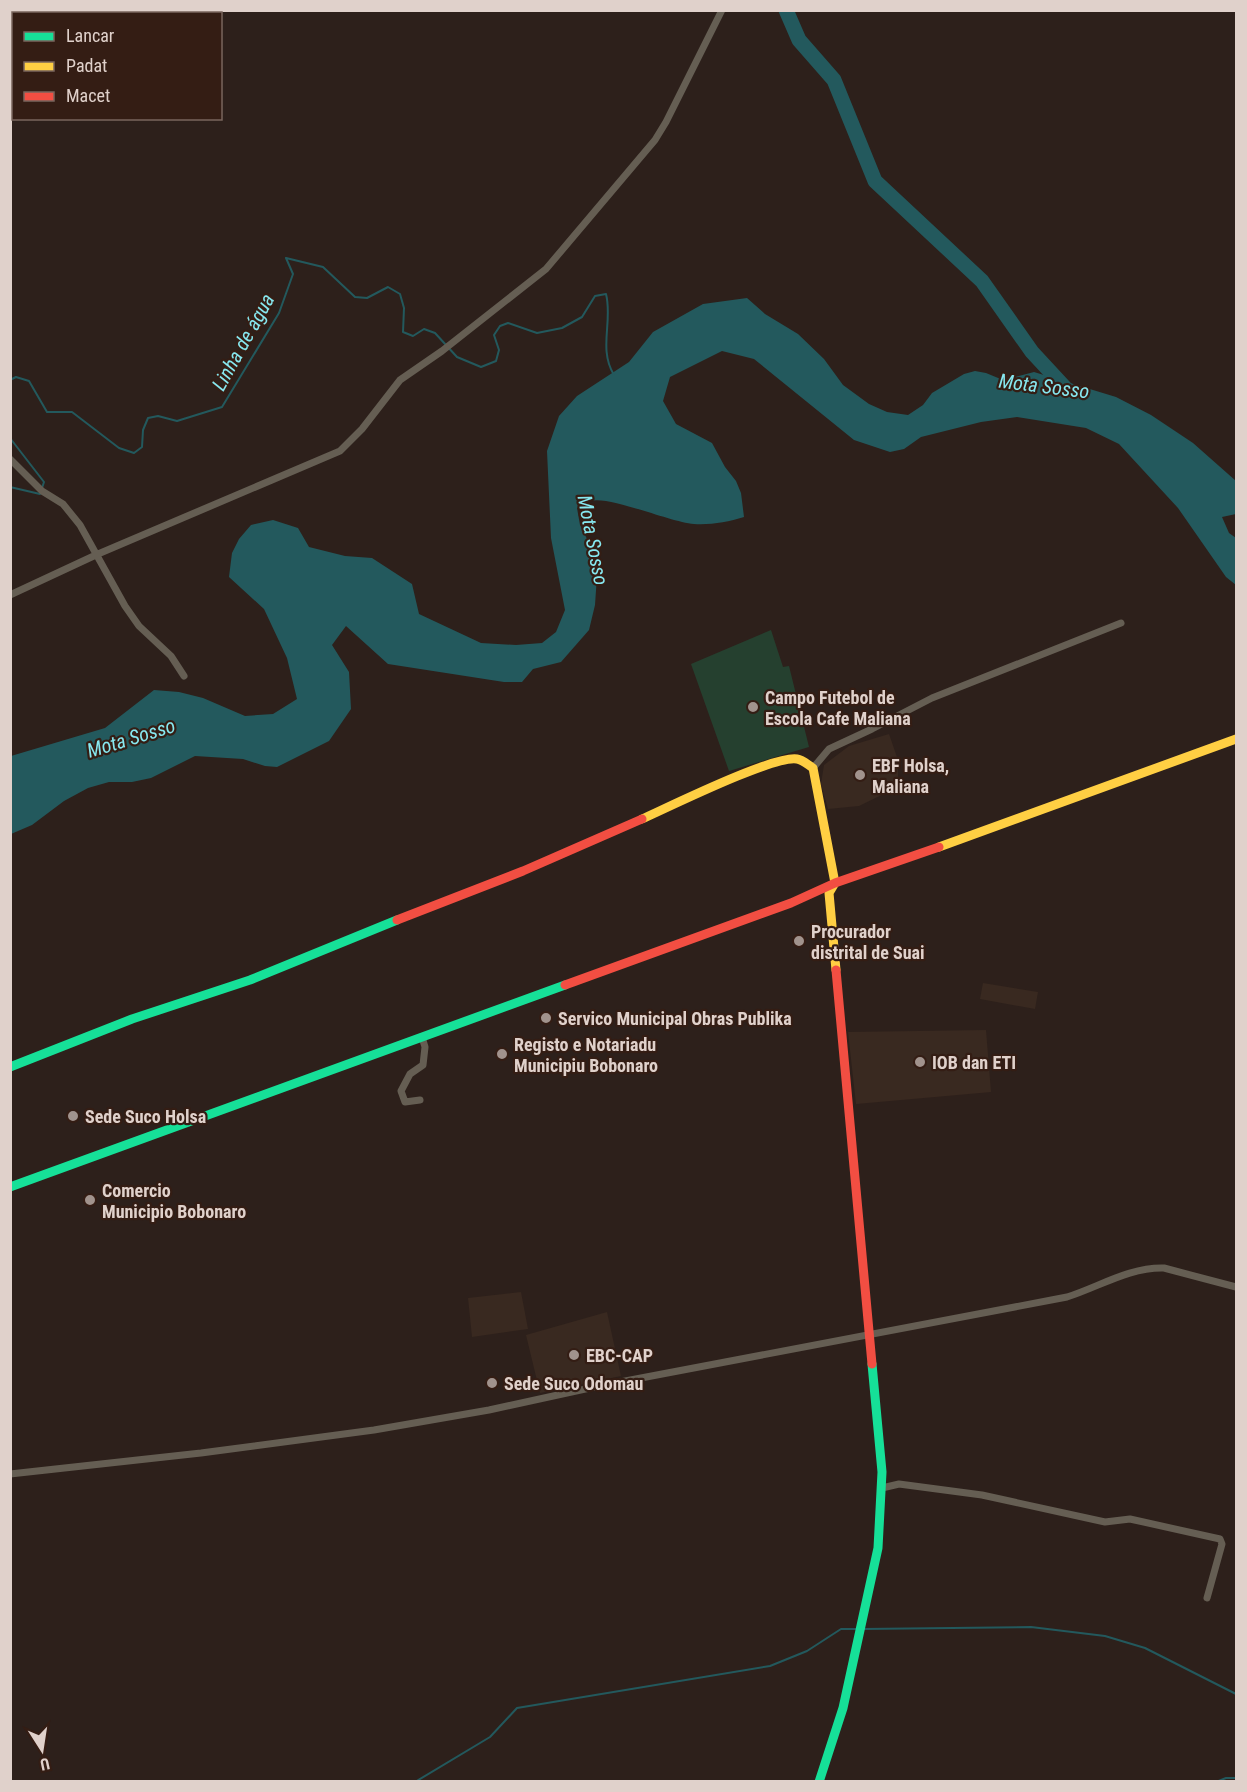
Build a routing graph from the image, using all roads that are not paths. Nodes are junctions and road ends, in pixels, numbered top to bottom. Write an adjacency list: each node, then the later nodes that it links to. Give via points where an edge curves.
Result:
1 (722, 10): 3 (street, via 655,140 546,269 400,380 340,451)
2 (10, 459): 3 (street, via 42,491 63,504)
3 (98, 554): 4 (street); 6 (street, via 139,626 171,656)
4 (10, 595)
5 (1121, 623): 8 (street, via 932,698 829,749)
6 (184, 675)
7 (1236, 739): 9 (street)
8 (813, 768): 9 (street); 11 (street, via 799,759 786,759 740,776 523,872 250,980 132,1019)
9 (835, 883): 10 (street, via 791,903); 15 (street, via 830,893)
10 (422, 1037): 12 (street, via 423,1065 410,1074 401,1091 405,1102); 13 (street)
11 (10, 1067)
12 (420, 1100)
13 (10, 1187)
14 (1236, 1287): 15 (street, via 1153,1268 1067,1297)
15 (868, 1335): 16 (street, via 374,1430); 17 (street)
16 (10, 1474)
17 (882, 1488): 18 (street, via 899,1484 982,1495 1105,1522 1130,1519 1220,1539 1222,1544); 19 (street, via 878,1548 843,1708)
18 (1207, 1598)
19 (819, 1782)

